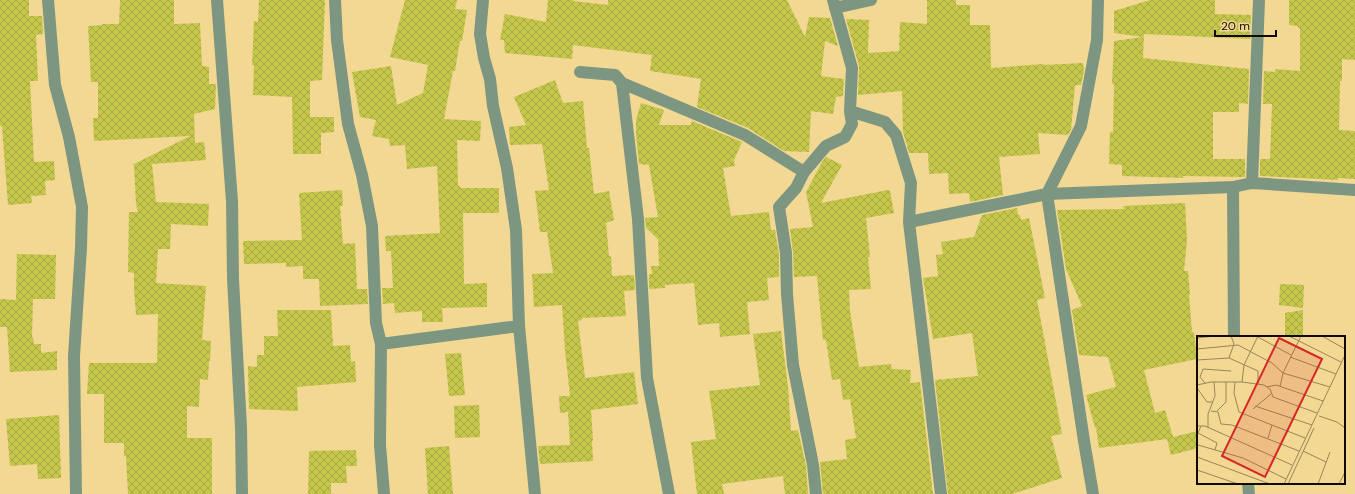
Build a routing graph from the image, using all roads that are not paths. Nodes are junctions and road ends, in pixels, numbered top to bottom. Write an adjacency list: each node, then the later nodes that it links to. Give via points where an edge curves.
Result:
1 (48, 0): 22 (street, via 55,85 69,137 82,208 74,356)
2 (217, 0): 23 (street, via 232,201 232,279)
3 (335, 0): 20 (street, via 348,124 372,226 376,323)
4 (483, 0): 18 (street, via 480,34 490,79 492,106 507,168 516,230)
5 (871, 0): 8 (street)
6 (1098, 0): 16 (street, via 1097,40 1081,126)
7 (1259, 0): 13 (street)
8 (834, 4): 11 (street, via 852,68)
9 (580, 72): 10 (street, via 615,75)
10 (622, 83): 12 (street, via 745,135); 26 (street, via 638,219 647,378)
11 (850, 110): 12 (street, via 852,124 846,137 826,146); 17 (street, via 885,122 896,135 911,183)
12 (804, 172): 27 (street, via 796,188 779,207 786,252 793,365 813,465)
13 (1252, 183): 14 (street); 15 (street)
14 (1233, 187): 16 (street); 19 (street)
15 (1355, 190)
16 (1047, 194): 17 (street); 29 (street)
17 (909, 222): 28 (street)
18 (519, 326): 20 (street); 25 (street)
19 (1234, 336)
20 (381, 344): 24 (street, via 380,445)
21 (1248, 484): 30 (street)
22 (76, 494)
23 (242, 494)
24 (384, 494)
25 (535, 494)
26 (669, 494)
27 (816, 494)
28 (941, 494)
29 (1093, 494)
30 (1249, 494)

